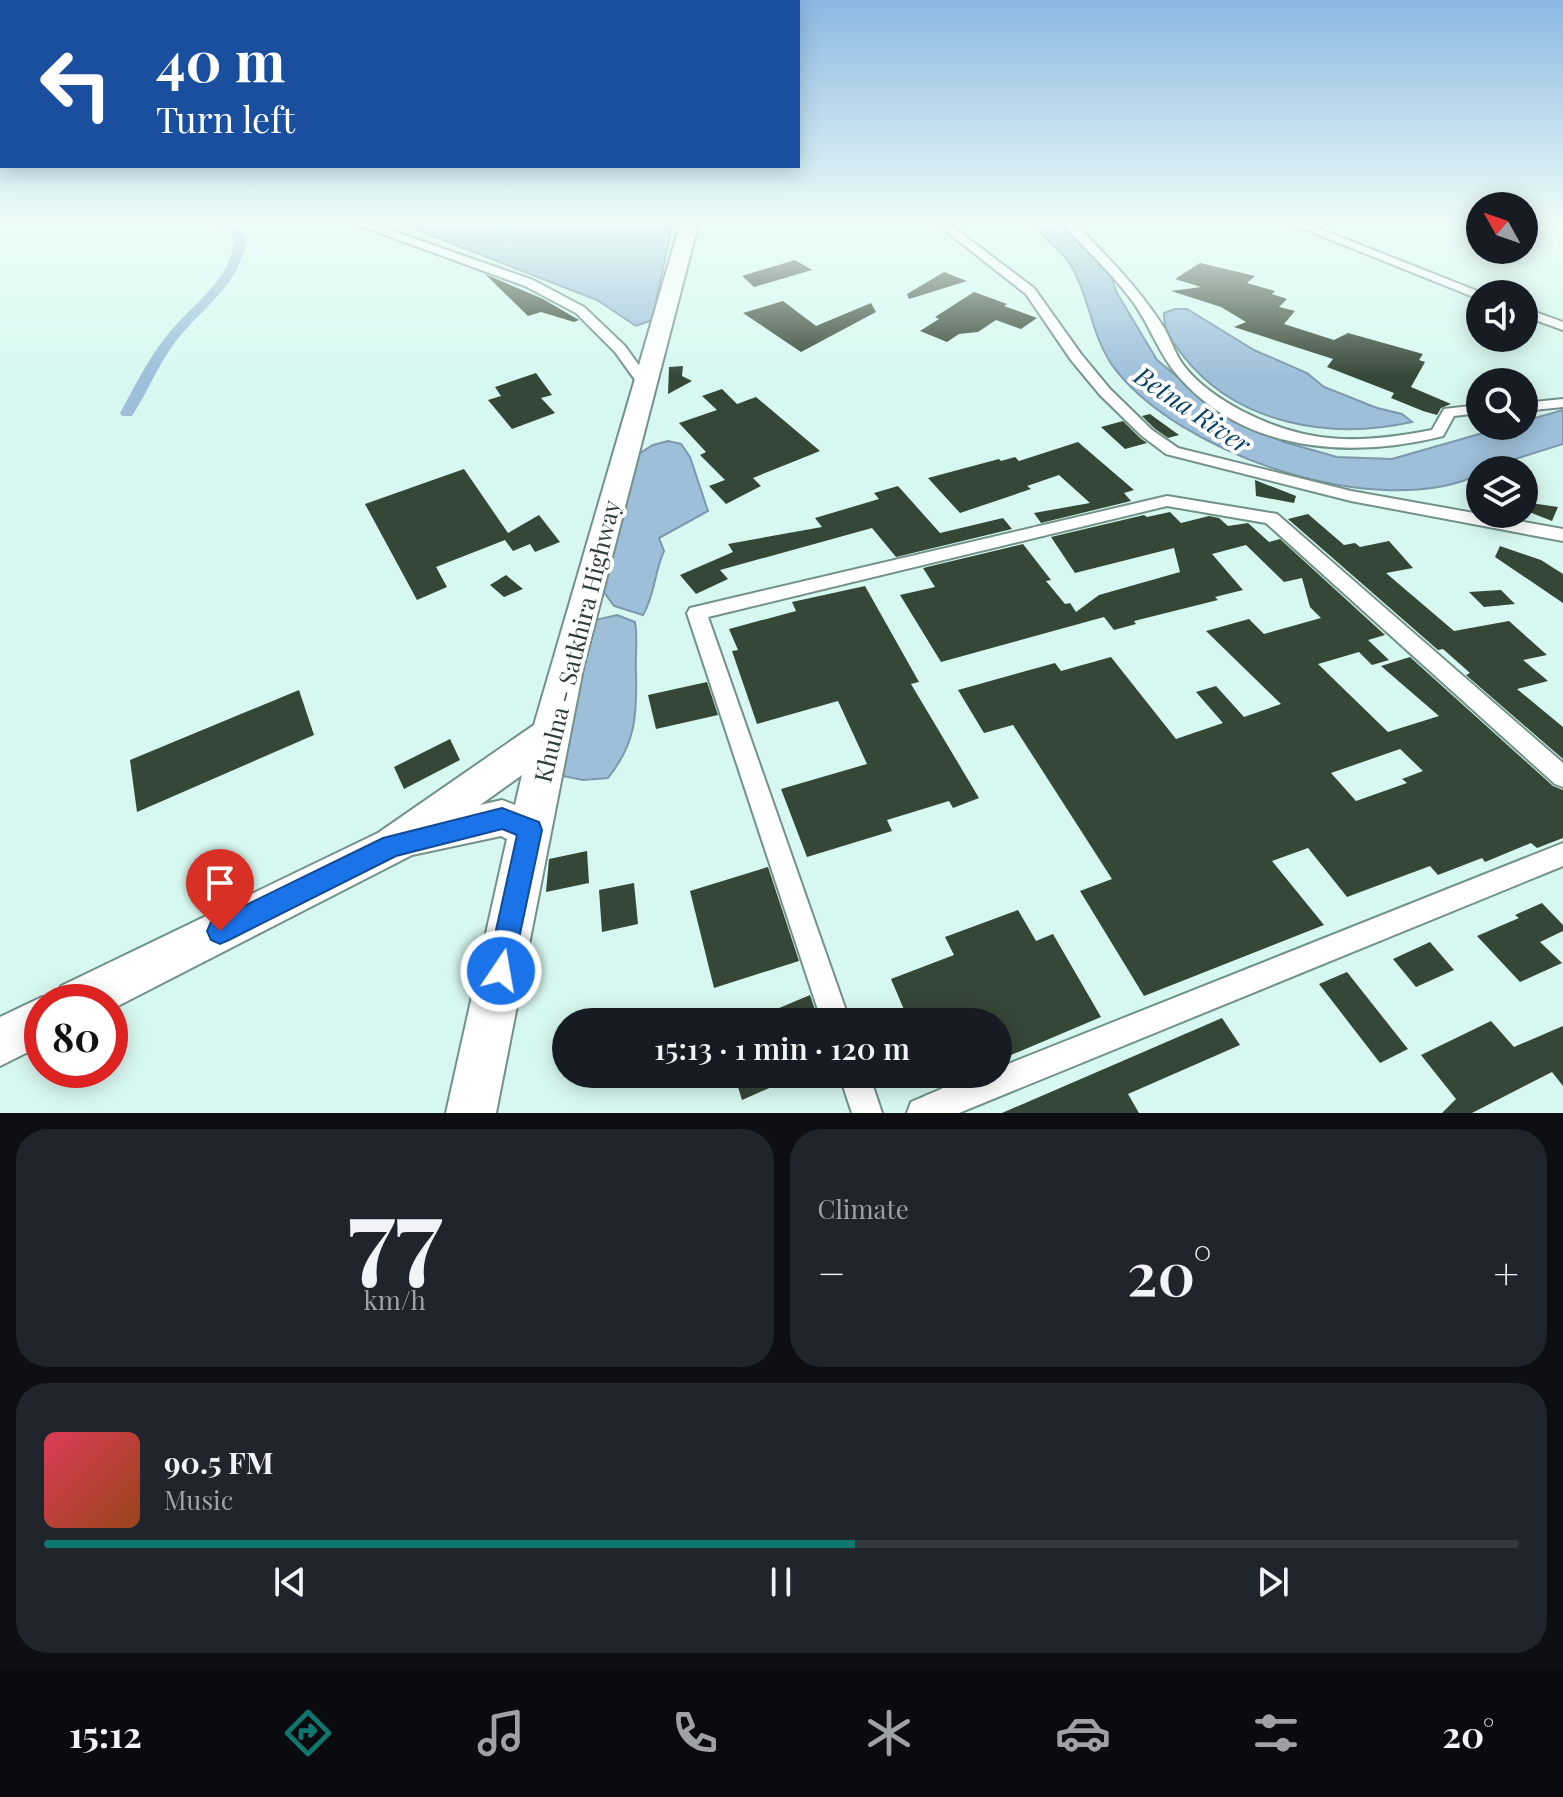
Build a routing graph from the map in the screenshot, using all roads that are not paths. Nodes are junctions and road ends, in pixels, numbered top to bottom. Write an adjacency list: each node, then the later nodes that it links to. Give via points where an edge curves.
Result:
1 (500, 273): 9 (street, via 580,310 620,349)
2 (676, 273): 9 (highway, Khulna - Satkhira Highway)
3 (1006, 273): 13 (street, via 1030,291 1105,392 1172,451 1351,496)
4 (1117, 273): 12 (street, via 1155,323 1180,370 1223,408 1278,432 1333,445 1386,444 1438,433 1449,412)
5 (1423, 273): 6 (street)
6 (1466, 290)
7 (1538, 317): 8 (street)
8 (1563, 326)
9 (646, 385): 14 (highway, Khulna - Satkhira Highway)
10 (1563, 403): 11 (street)
11 (1538, 406)
12 (1466, 410)
13 (1563, 535)
14 (550, 734): 16 (highway, Khulna - Satkhira Highway); 17 (highway)
15 (1563, 777): 20 (street, via 1271,518 1167,501 697,613)
16 (530, 830): 17 (highway, via 502,818); 24 (highway, Khulna - Satkhira Highway)
17 (392, 846): 19 (highway)
18 (1563, 854): 26 (street)
19 (113, 984)
20 (831, 1008)
21 (24, 1029): 22 (highway)
22 (0, 1042)
23 (859, 1088): 25 (street)
24 (471, 1113)
25 (867, 1113)
26 (922, 1113)

